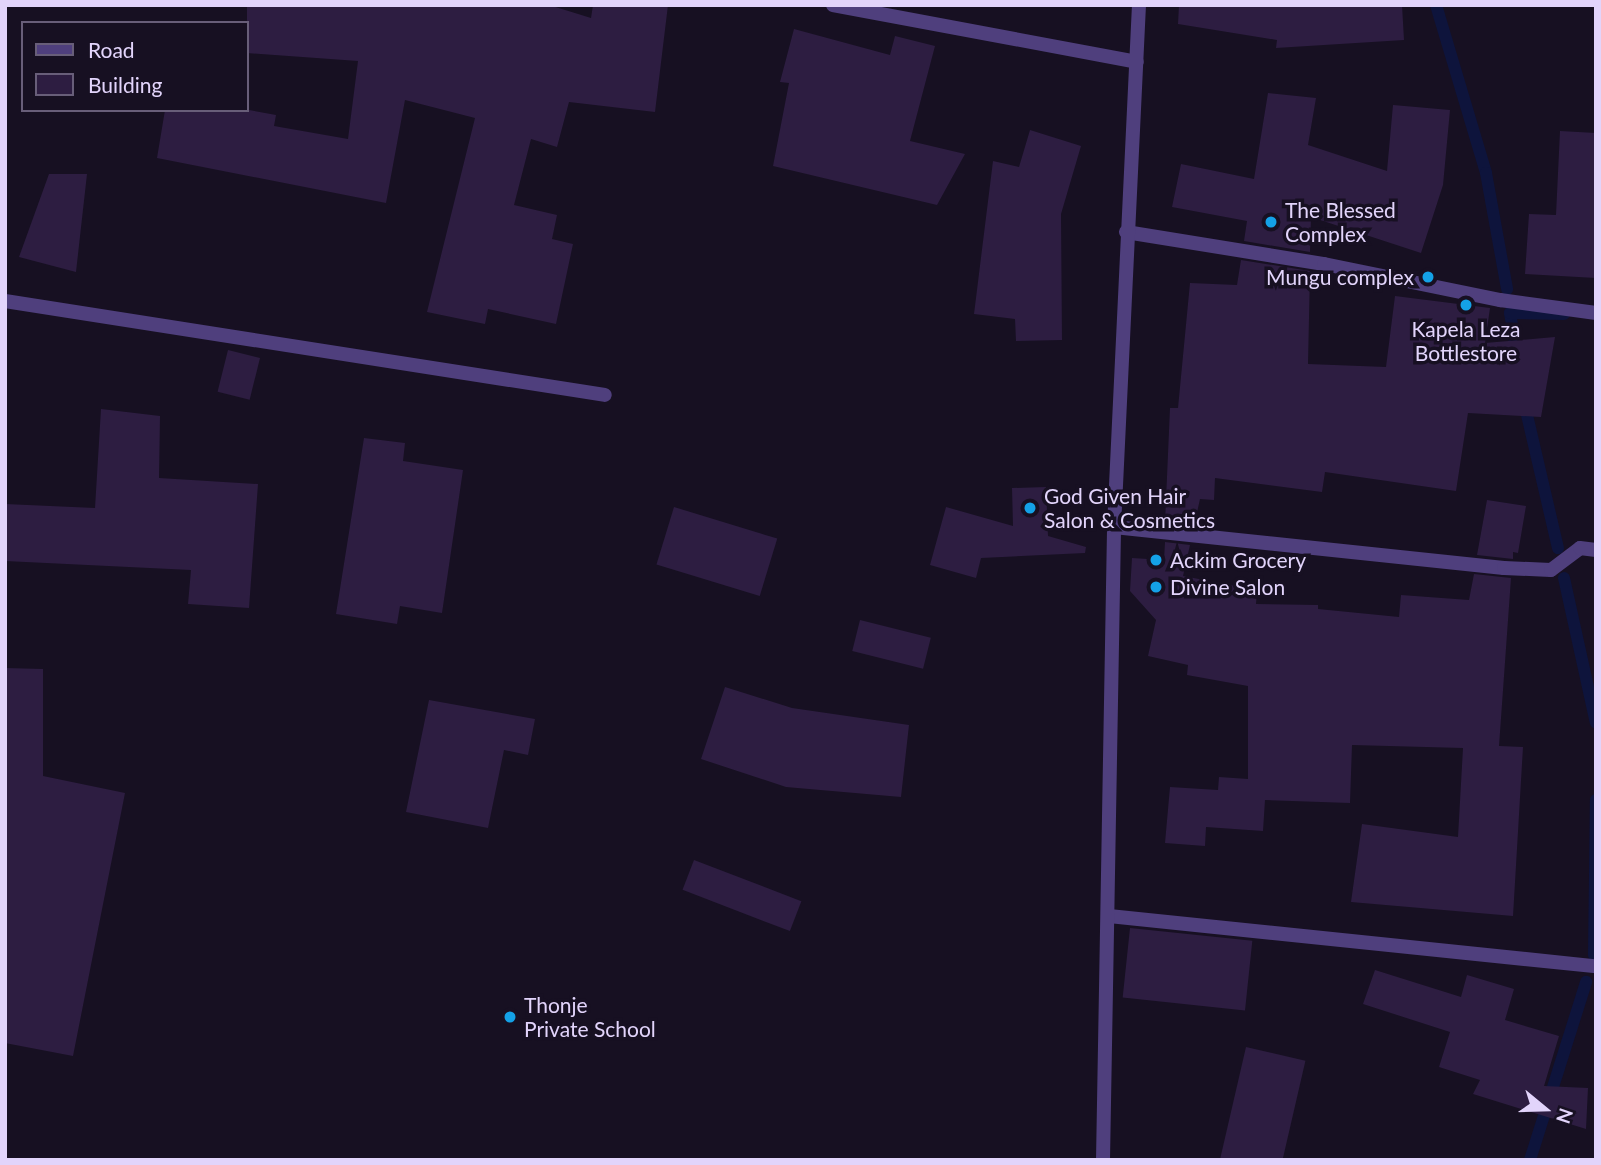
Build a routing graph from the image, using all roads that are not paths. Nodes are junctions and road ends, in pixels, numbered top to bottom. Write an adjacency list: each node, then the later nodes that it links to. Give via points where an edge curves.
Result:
1 (833, 5): 3 (street)
2 (1139, 5): 3 (street)
3 (1137, 62): 4 (street)
4 (1126, 232): 6 (street); 8 (street)
5 (5, 301): 7 (street)
6 (1596, 313)
7 (605, 395)
8 (1114, 527): 9 (street, via 1504,568 1551,570 1580,548); 10 (street)
9 (1596, 550)
10 (1109, 916): 11 (street); 12 (street)
11 (1596, 966)
12 (1103, 1160)

